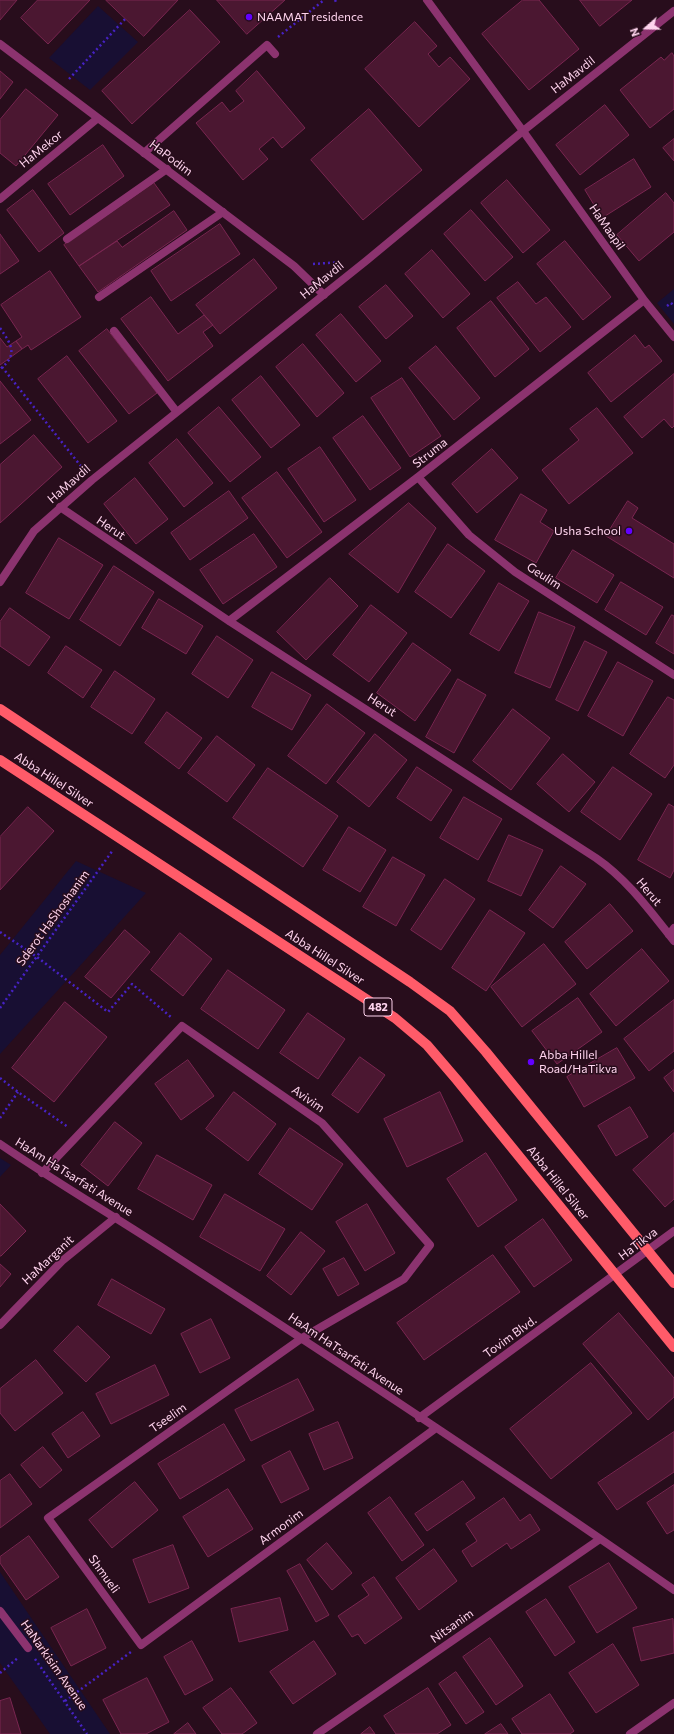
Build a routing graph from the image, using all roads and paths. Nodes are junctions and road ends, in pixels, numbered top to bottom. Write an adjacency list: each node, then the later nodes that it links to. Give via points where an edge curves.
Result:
1 (324, 0): 6 (path)
2 (427, 0): 10 (street, HaMaapil)
3 (674, 11): 10 (street, HaMavdil)
4 (126, 18): 8 (path)
5 (0, 44): 8 (street, HaPodim)
6 (267, 46): 7 (street); 11 (street)
7 (275, 54)
8 (59, 90): 9 (street, HaPodim)
9 (98, 118): 11 (street, HaPodim); 13 (street, HaMekor)
10 (523, 131): 16 (street, HaMavdil); 20 (street, HaMaapil)
11 (144, 153): 12 (street, HaPodim)
12 (167, 170): 14 (street, HaPodim); 15 (street)
13 (0, 199)
14 (223, 212): 17 (street, HaPodim); 19 (street)
15 (67, 240)
16 (366, 261): 17 (path); 18 (street, HaMavdil)
17 (294, 266): 18 (street, HaPodim)
18 (324, 295): 25 (street, HaMavdil)
19 (99, 297)
20 (644, 300): 23 (street, HaMaapil); 26 (street, Struma)
21 (0, 328): 24 (path, via 12,352 10,362)
22 (114, 331): 25 (street)
23 (674, 337)
24 (1, 368): 27 (path)
25 (176, 411): 27 (street, HaMavdil)
26 (418, 478): 30 (street, Struma); 31 (street, Geulim, via 469,535 515,572)
27 (92, 480): 28 (street, HaMavdil)
28 (60, 507): 29 (street, HaMavdil, via 34,531); 30 (street, Herut)
29 (0, 582)
30 (228, 621): 36 (street, Herut, via 616,871)
31 (674, 675)
32 (0, 709): 48 (main road, via 450,1011)
33 (0, 760): 34 (main road, Abba Hillel Silver / 482)
34 (121, 839): 37 (path, Sderot HaShoshanim); 49 (main road, Abba Hillel Silver / 482, via 395,1018 427,1045)
35 (0, 932): 37 (path)
36 (672, 935)
37 (36, 957): 38 (path, Sderot HaShoshanim); 39 (path, via 108,1012 132,984)
38 (0, 1008)
39 (182, 1026): 43 (street); 52 (street, Avivim, via 322,1123 430,1245 404,1279)
40 (0, 1078): 41 (path)
41 (18, 1092): 42 (path); 43 (path)
42 (0, 1118)
43 (78, 1134): 45 (street)
44 (0, 1144): 45 (street, HaAm HaTsarfati Avenue)
45 (42, 1173): 46 (street, HaAm HaTsarfati Avenue)
46 (116, 1217): 51 (street, HaMarganit, via 62,1261); 52 (street, HaAm HaTsarfati Avenue)
47 (674, 1232): 48 (street, HaTikva)
48 (648, 1252): 49 (street, HaTikva); 50 (main road)
49 (616, 1275): 53 (main road, Abba Hillel Silver / 482); 54 (street, Tovim Blvd.)
50 (674, 1283)
51 (0, 1324)
52 (302, 1338): 54 (street, HaAm HaTsarfati Avenue); 56 (street, Tseelim)
53 (674, 1347)
54 (419, 1418): 55 (street, HaAm HaTsarfati Avenue)
55 (436, 1428): 57 (street, HaAm HaTsarfati Avenue); 60 (street, Armonim)
56 (48, 1518): 60 (street, Shmueli)
57 (600, 1539): 58 (street, HaAm HaTsarfati Avenue); 66 (street, Nitsanim)
58 (674, 1590)
59 (0, 1611): 61 (street, HaNarkisim Avenue)
60 (141, 1645): 63 (path)
61 (28, 1648): 62 (path); 63 (path, HaNarkisim Avenue)
62 (0, 1673)
63 (65, 1701): 65 (path, HaNarkisim Avenue)
64 (674, 1703): 67 (street)
65 (87, 1734)
66 (317, 1734)
67 (630, 1734)

